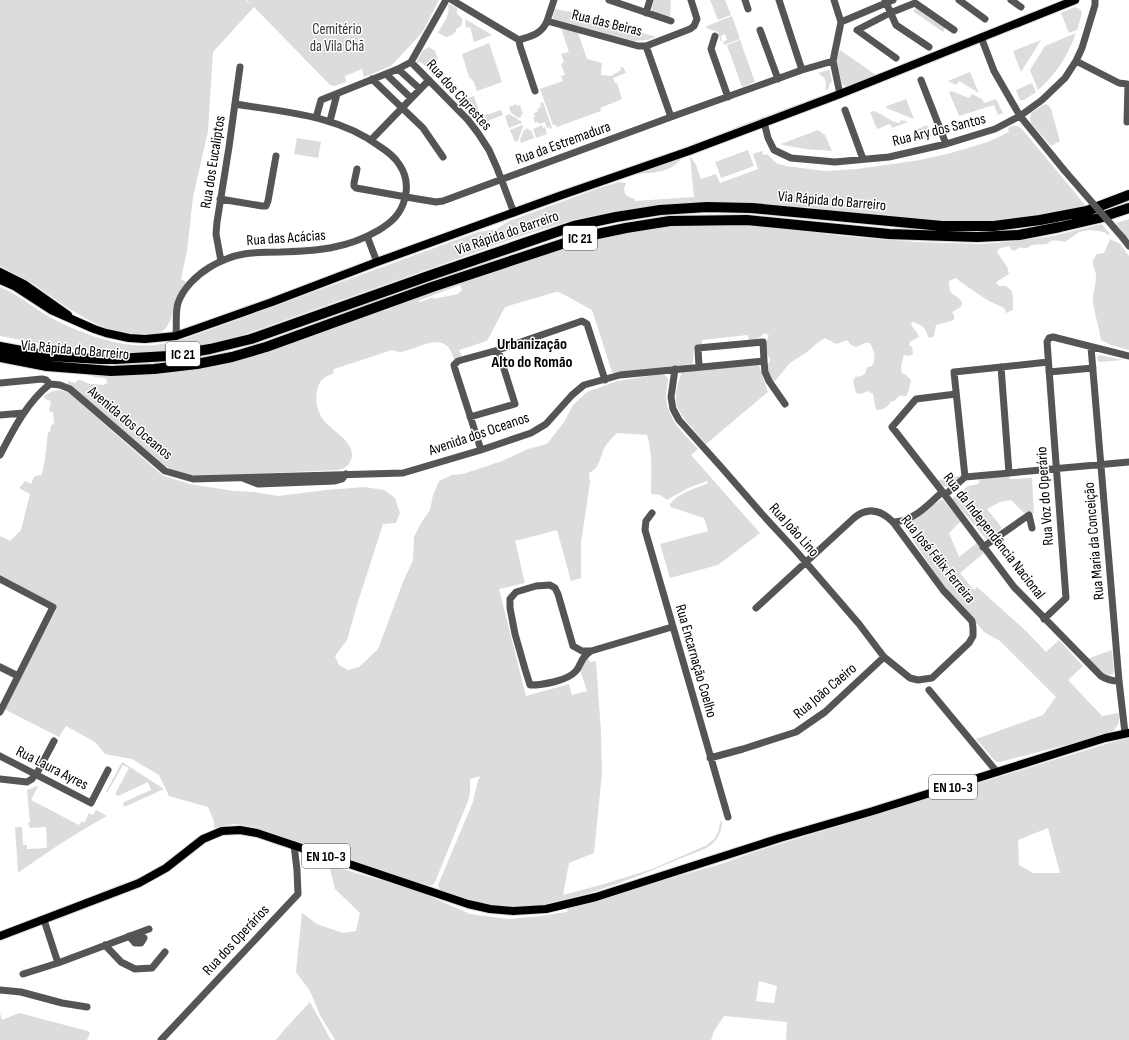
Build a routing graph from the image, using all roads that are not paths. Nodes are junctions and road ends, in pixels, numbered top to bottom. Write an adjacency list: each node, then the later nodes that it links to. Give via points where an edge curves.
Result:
1 (446, 0): 34 (street)
2 (452, 0): 28 (street)
3 (554, 0): 21 (street)
4 (609, 0): 18 (street)
5 (650, 0): 18 (street)
6 (691, 0): 29 (street, Rua das Beiras, via 697,20 694,26)
7 (745, 0): 17 (street)
8 (778, 0): 37 (street)
9 (834, 0): 23 (street)
10 (893, 0): 15 (street)
11 (959, 0): 20 (street)
12 (1011, 0): 16 (street)
13 (1076, 0): 27 (main road)
14 (1095, 0): 33 (street, Rua Ary dos Santos, via 1096,5)
15 (885, 2): 19 (street); 23 (street)
16 (1021, 7)
17 (748, 9)
18 (646, 13): 22 (street)
19 (890, 13): 25 (street, via 915,3); 30 (street, via 896,25); 31 (street, via 857,30)
20 (986, 19)
21 (547, 21): 28 (street, via 540,31); 29 (street, Rua das Beiras)
22 (671, 21)
23 (840, 22): 32 (street)
24 (760, 30): 40 (street)
25 (954, 30)
26 (715, 36): 48 (street, via 711,49)
27 (981, 37): 47 (main road); 53 (street, via 994,71)
28 (519, 40): 45 (street)
29 (646, 46): 54 (street)
30 (929, 47)
31 (896, 58)
32 (833, 61): 37 (street, Rua da Estremadura); 47 (street)
33 (1076, 61): 43 (street); 53 (street, Rua Ary dos Santos, via 1065,78)
34 (411, 62): 36 (street); 41 (street, Rua dos Ciprestes)
35 (240, 67): 50 (street, Rua dos Eucaliptos)
36 (398, 69): 38 (street); 44 (street)
37 (802, 70): 40 (street, Rua da Estremadura)
38 (386, 74): 39 (street); 49 (street)
39 (372, 79): 46 (street); 51 (street)
40 (778, 79): 48 (street, Rua da Estremadura)
41 (429, 80): 44 (street); 65 (street, Rua dos Ciprestes, via 478,133 489,150)
42 (921, 80): 60 (street)
43 (1129, 85): 58 (street)
44 (420, 89): 49 (street)
45 (536, 91)
46 (338, 94): 55 (street, via 321,100); 56 (street)
47 (840, 94): 57 (main road)
48 (728, 97): 54 (street, Rua da Estremadura)
49 (411, 98): 51 (street)
50 (235, 104): 55 (street, Rua das Acácias); 68 (street, Rua dos Eucaliptos)
51 (402, 108): 59 (street); 62 (street, via 423,128)
52 (845, 110): 63 (street)
53 (1020, 116): 60 (street, Rua Ary dos Santos, via 996,130); 72 (street, bridge)
54 (671, 117): 65 (street, Rua da Estremadura)
55 (316, 118): 56 (street, Rua das Acácias)
56 (330, 121): 59 (street, Rua das Acácias)
57 (764, 122): 63 (street, Rua Ary dos Santos, via 774,150 791,158 835,162); 70 (main road)
58 (1127, 122)
59 (372, 140): 67 (street, Rua das Acácias, via 400,164 406,181)
60 (946, 144): 63 (street, Rua Ary dos Santos, via 889,157)
61 (276, 156): 68 (street, via 266,206)
62 (443, 157)
63 (862, 159)
64 (356, 169): 67 (street, Rua da Estremadura, via 356,188)
65 (502, 180): 67 (street, Rua da Estremadura, via 443,201); 70 (street, Rua dos Ciprestes)
66 (1129, 196): 85 (highway, Via Rápida do Barreiro / IC 21, via 1086,211 994,226 942,226 752,208 660,210 574,226 244,341 168,356 116,359)
67 (405, 197): 71 (street, Rua das Acácias, via 396,217 386,226)
68 (220, 199): 73 (street, Rua dos Eucaliptos, via 216,234)
69 (1129, 208): 84 (highway, Via Rápida do Barreiro / IC 21, via 1099,218 1019,235 977,237 889,234 748,220 670,221 583,237 232,357 154,369 111,371 46,366)
70 (514, 213): 74 (main road)
71 (367, 236): 73 (street, Rua das Acácias, via 328,249 245,253); 74 (street)
72 (1129, 246)
73 (221, 261): 78 (street, Rua das Acácias, via 198,276 185,290 178,303)
74 (377, 262): 78 (main road)
75 (0, 272): 77 (main road, via 24,284)
76 (0, 280): 77 (main road, via 51,310)
77 (75, 320): 78 (main road, via 94,329 129,338)
78 (176, 336)
79 (0, 340): 85 (highway)
80 (0, 346): 85 (highway, Via Rápida do Barreiro / IC 21, via 48,356)
81 (1091, 347): 83 (street); 87 (street, via 1053,337 1048,338); 90 (street, Rua Maria da Conceição)
82 (498, 350): 93 (street, via 577,322 584,322 587,324); 100 (street, via 458,361 454,365); 100 (street, via 515,404)
83 (1129, 356)
84 (0, 357)
85 (76, 357)
86 (764, 361): 88 (street, Avenida dos Oceanos); 88 (street, via 763,342 706,347 698,348); 97 (street, via 765,372)
87 (1048, 362): 89 (street); 92 (street, Rua Voz do Operário)
88 (699, 367): 91 (street, Avenida dos Oceanos)
89 (1001, 367): 96 (street, via 954,372); 107 (street)
90 (1093, 368): 92 (street); 105 (street, Rua Maria da Conceição)
91 (675, 369): 93 (street, Avenida dos Oceanos); 114 (street, Rua João Lino, via 671,397 673,409 679,420)
92 (1049, 372): 106 (street, Rua Voz do Operário)
93 (605, 380): 102 (street, Avenida dos Oceanos, via 584,386 572,395 546,424)
94 (0, 383): 95 (street, Avenida dos Oceanos, via 42,379)
95 (50, 384): 98 (street); 102 (street, Avenida dos Oceanos, via 70,390 165,471 193,479 243,478 258,484 335,481 342,479 346,474 403,473)
96 (956, 394): 108 (street); 109 (street, Rua da Independência Nacional, via 916,399 892,427)
97 (785, 404)
98 (23, 413): 99 (street); 101 (street)
99 (0, 415)
100 (470, 417): 102 (street)
101 (3, 444): 103 (street)
102 (481, 450)
103 (0, 455)
104 (1129, 462): 105 (street)
105 (1101, 464): 106 (street); 124 (street, Rua Maria da Conceição)
106 (1057, 469): 107 (street); 117 (street, Rua Voz do Operário, via 1066,598)
107 (1009, 473): 108 (street)
108 (965, 477): 109 (street)
109 (944, 494): 111 (street, via 919,512 904,520); 113 (street, Rua da Independência Nacional)
110 (652, 512): 118 (street, Rua Encarnação Coelho, via 646,521 645,530)
111 (893, 522): 114 (street, Rua José Félix Ferreira, via 880,512 868,510 860,513); 123 (street, Rua José Félix Ferreira, via 943,590 973,624 973,636 969,643)
112 (1032, 528): 113 (street, via 1029,515)
113 (983, 547): 117 (street, Rua da Independência Nacional, via 1014,587)
114 (806, 562): 116 (street, Rua José Félix Ferreira); 120 (street, Rua João Lino)
115 (0, 580): 122 (street, via 53,607)
116 (756, 608)
117 (1044, 619): 124 (street, Rua da Independência Nacional, via 1101,676 1107,680)
118 (672, 627): 119 (street); 130 (street, Rua Encarnação Coelho)
119 (591, 651): 119 (street, via 582,651 573,646 555,588 550,585 536,586 516,592 510,599 516,634 530,685 559,681 570,676 585,655)
120 (884, 657): 123 (street, Rua João Lino, via 910,678); 130 (street, Rua João Caeiro, via 825,712 796,732)
121 (0, 667): 122 (street)
122 (18, 676): 126 (street)
123 (932, 678)
124 (1119, 681): 127 (street, Rua Maria da Conceição)
125 (929, 690): 132 (street)
126 (0, 712)
127 (1127, 733): 132 (main road, EN 10-3)
128 (54, 741): 133 (street)
129 (0, 756): 133 (street, Rua Laura Ayres)
130 (710, 758): 135 (street, Rua Encarnação Coelho)
131 (108, 770): 133 (street, Rua Laura Ayres, via 91,803)
132 (997, 772): 136 (main road, EN 10-3, via 596,897 546,909 513,911 468,904)
133 (35, 774): 134 (street, via 27,782)
134 (0, 779)
135 (728, 817)
136 (294, 845): 137 (main road, EN 10-3, via 257,833 240,830 222,831 203,839 166,868 139,883); 146 (street, Rua dos Operários, via 298,894)
137 (44, 920): 139 (main road, EN 10-3); 142 (street)
138 (149, 929): 140 (street)
139 (0, 936)
140 (105, 945): 141 (street, via 121,962 134,969 152,968); 142 (street)
141 (165, 952)
142 (58, 963): 143 (street)
143 (23, 974)
144 (0, 990): 145 (street, via 21,992)
145 (88, 1007)
146 (161, 1040)

